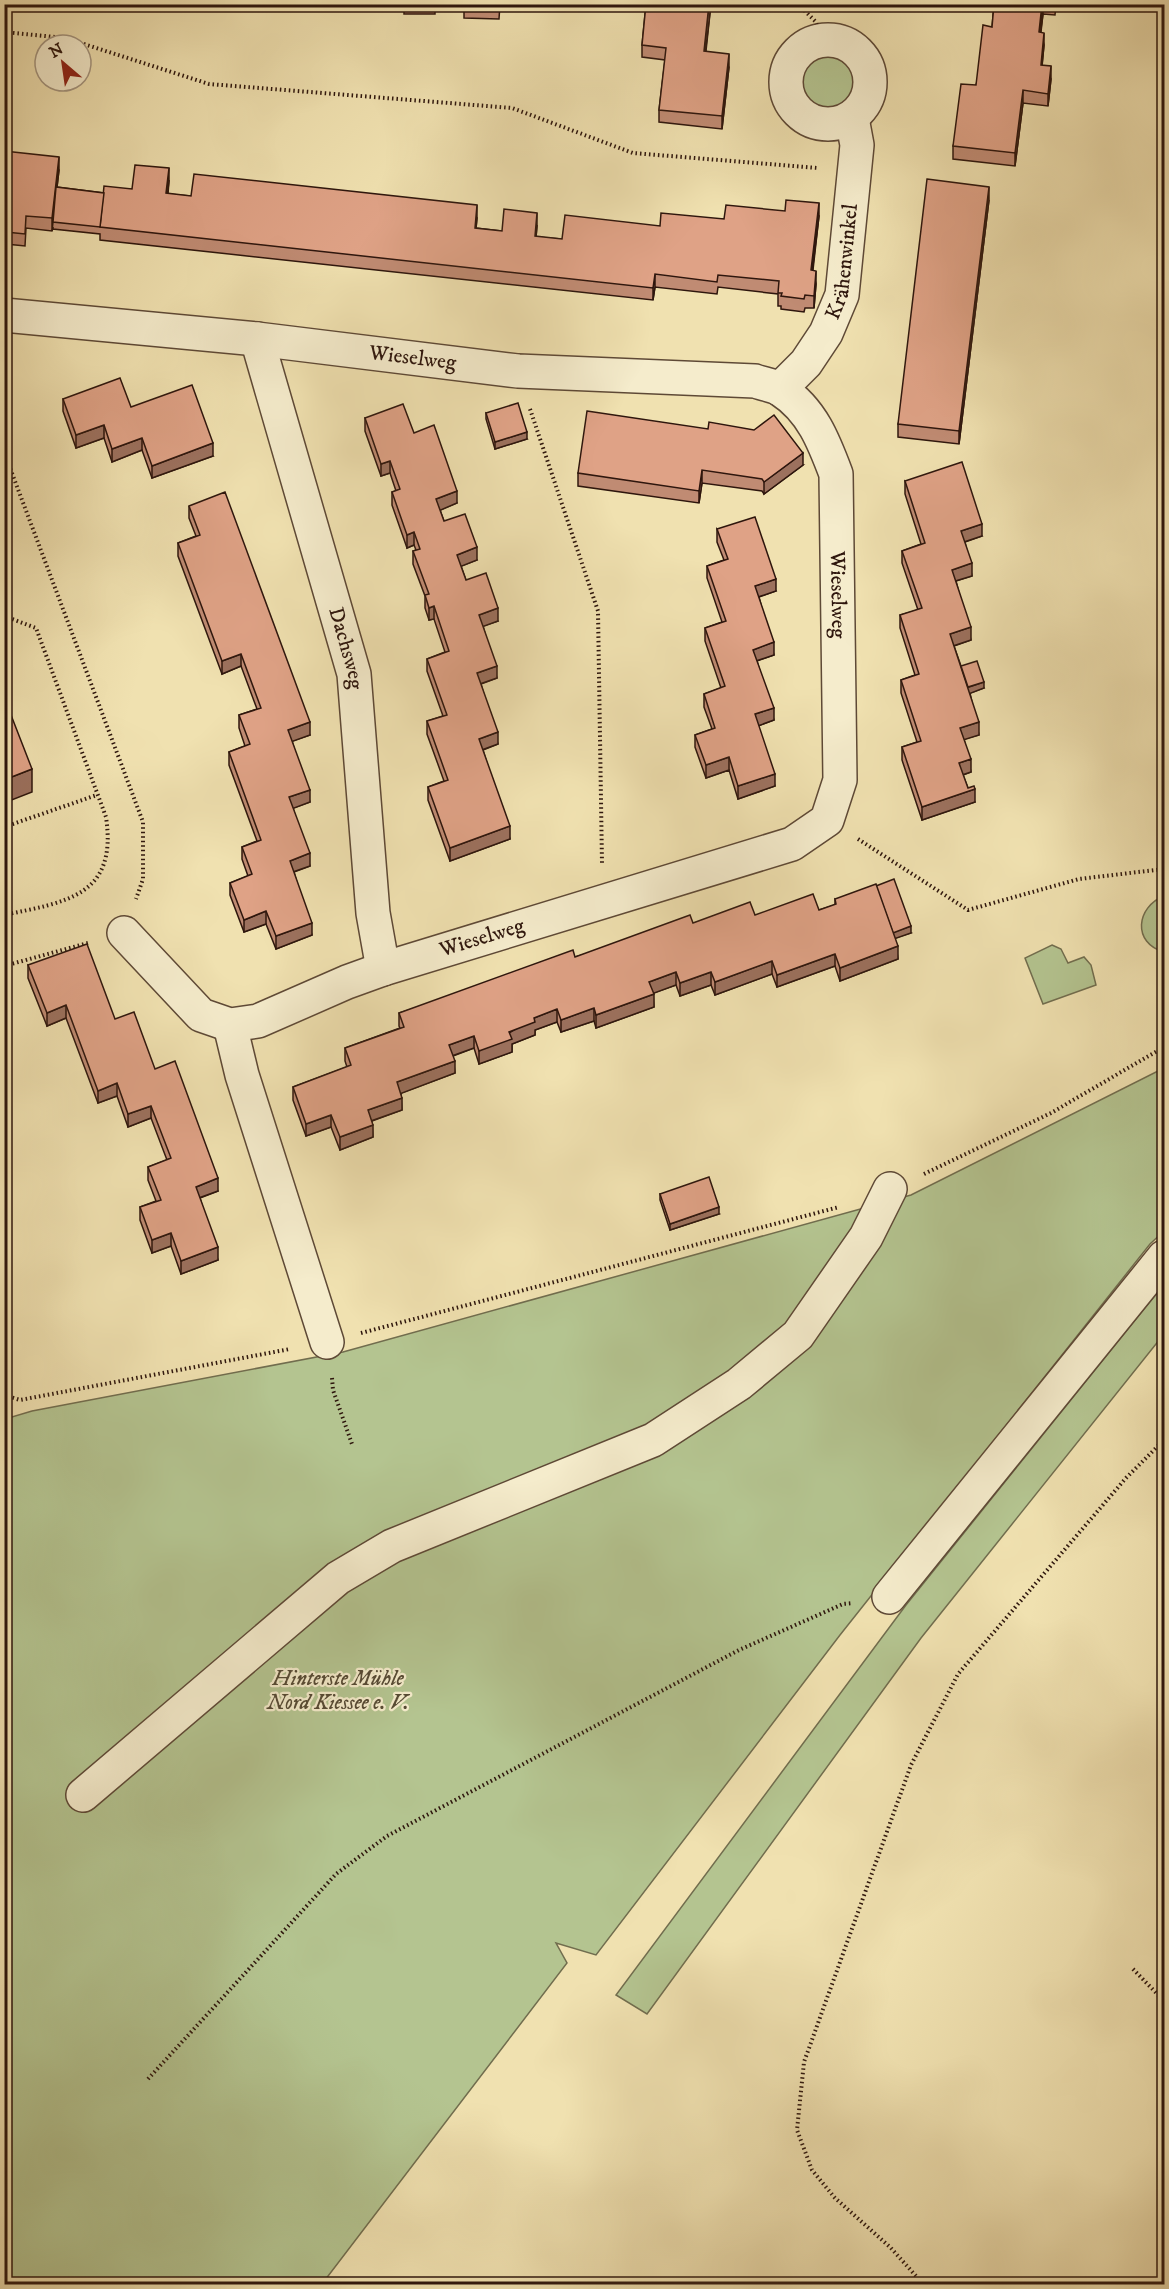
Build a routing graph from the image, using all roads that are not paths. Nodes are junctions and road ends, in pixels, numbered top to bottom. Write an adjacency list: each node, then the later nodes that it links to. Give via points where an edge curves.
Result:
1 (852, 118): 1 (street, via 867,100 871,76 861,54 852,46 824,40 799,51 786,76 791,103 812,122 840,124); 4 (street, Krähenwinkel, via 857,145 842,295 820,343)
2 (4, 315): 3 (street, Wieselweg)
3 (257, 339): 4 (street, Wieselweg, via 518,371 755,381); 6 (street, Dachsweg, via 354,674 373,913)
4 (780, 389): 6 (street, Wieselweg, via 803,408 824,439 836,474 840,780 826,820 792,844)
5 (124, 933): 7 (street, Wieselweg, via 201,1015)
6 (383, 969): 7 (street, Wieselweg, via 258,1021)
7 (230, 1025): 10 (street, via 242,1075)
8 (890, 1189): 12 (street, via 866,1237 798,1335 739,1384 653,1440 392,1546 338,1578)
9 (1164, 1257): 11 (street)
10 (327, 1342)
11 (889, 1597)
12 (83, 1795)

